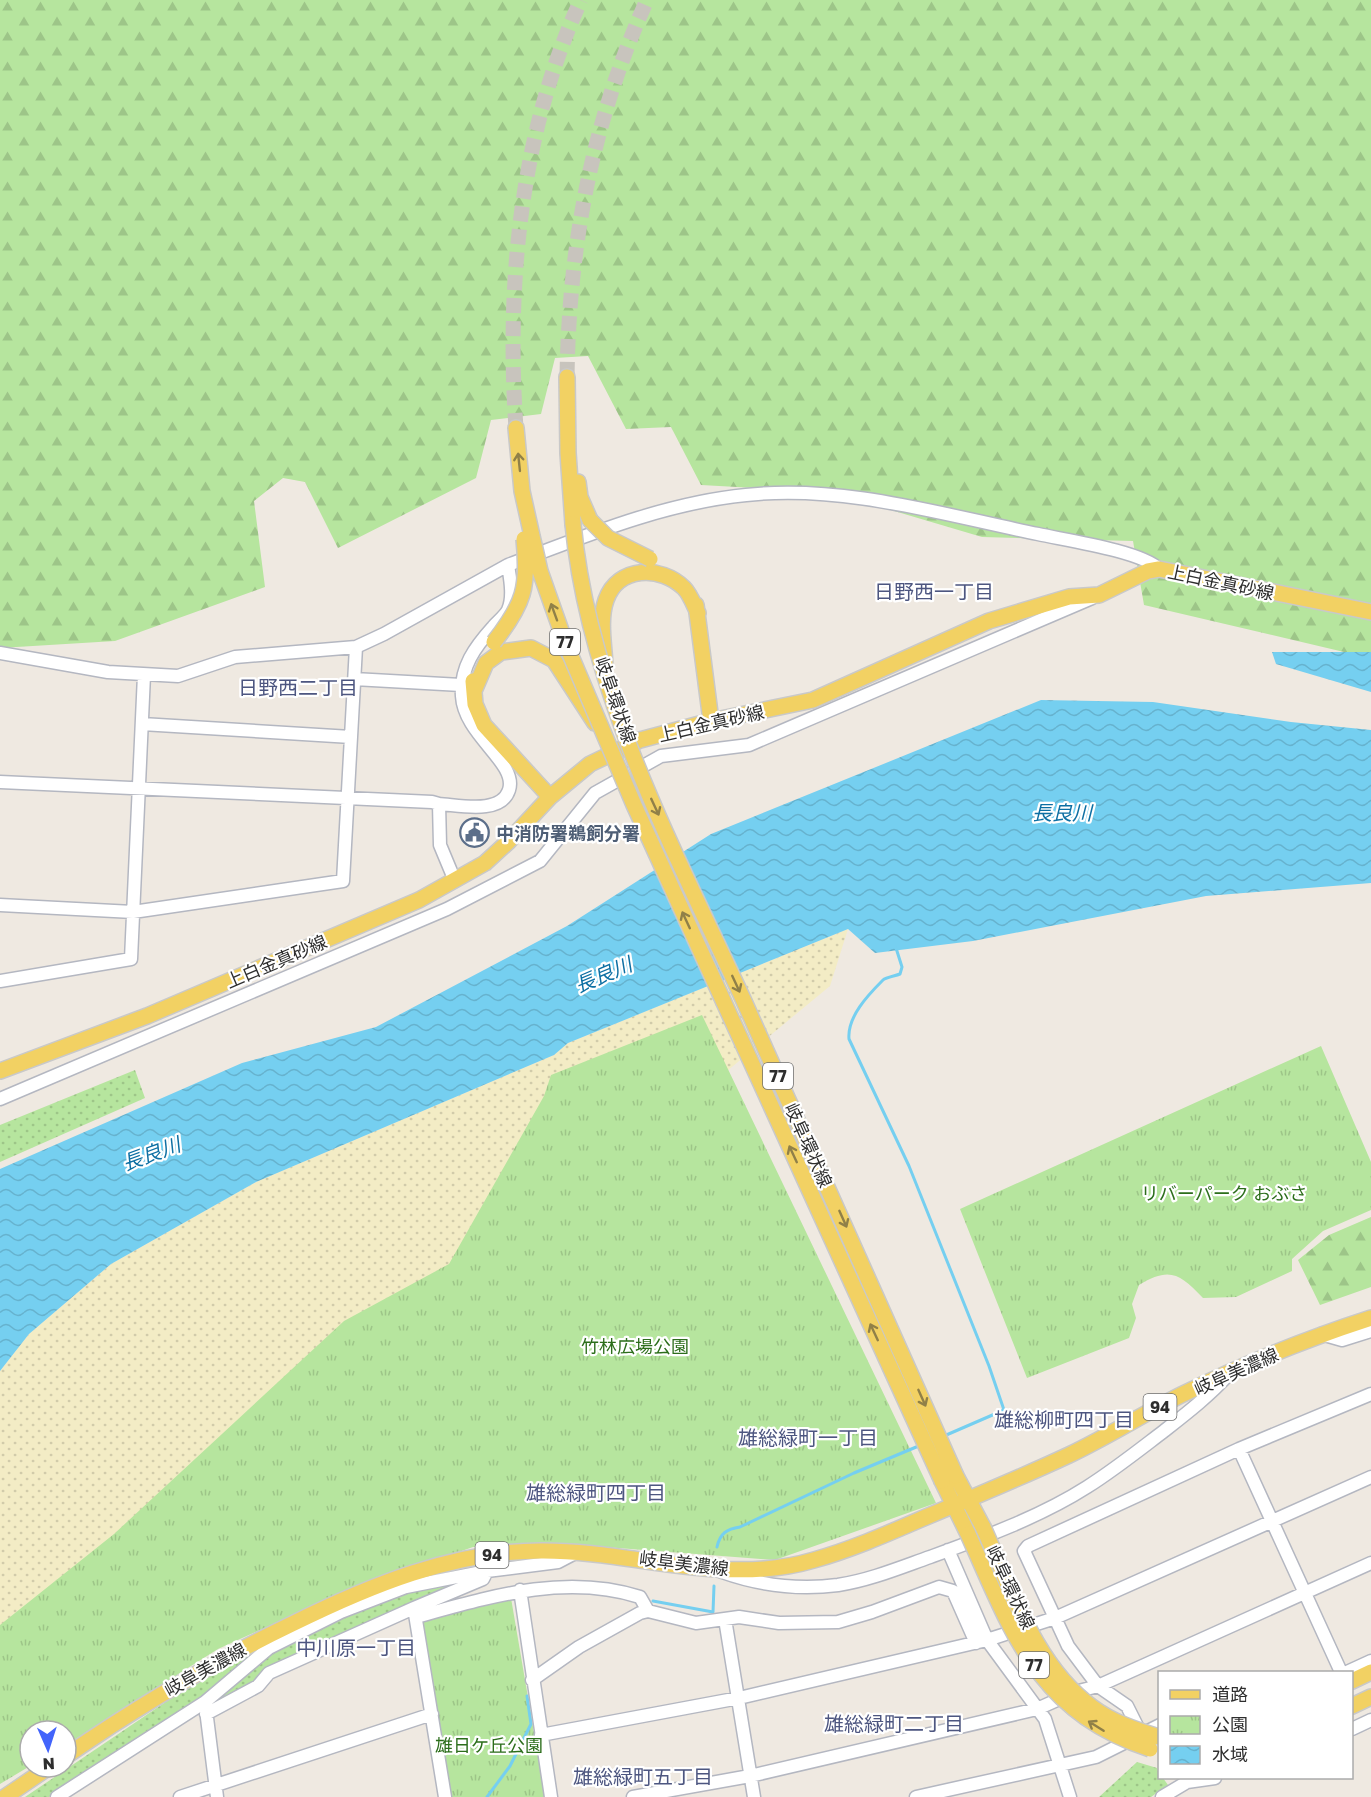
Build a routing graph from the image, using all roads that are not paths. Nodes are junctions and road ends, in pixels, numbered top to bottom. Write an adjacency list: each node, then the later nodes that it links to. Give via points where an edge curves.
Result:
1 (567, 377): 2 (main road, 岐阜環状線 / 77)
2 (566, 396): 6 (main road, 77, bridge, via 580,497 590,520 608,538); 13 (main road, 岐阜環状線 / 77, bridge, via 573,524 586,603)
3 (516, 428): 4 (main road, 岐阜環状線 / 77, one-way to 3)
4 (529, 537): 11 (main road, 77, bridge, via 526,588 521,605); 20 (main road, 岐阜環状線 / 77, one-way to 4, bridge)
5 (507, 565): 7 (street, via 619,524 707,500 748,494 792,494 882,503 1083,544 1150,561); 10 (street); 16 (street, via 511,596 508,610 470,655)
6 (651, 565): 13 (main road, 77, via 617,584 607,597 602,614); 17 (main road, 77, via 682,575 693,586)
7 (1159, 569): 8 (main road, 上白金真砂線); 9 (main road, 上白金真砂線)
8 (1099, 595): 17 (main road, 上白金真砂線, via 1069,597 989,621 813,700); 31 (street, via 749,745 661,756 595,793 540,861 447,909)
9 (1371, 612)
10 (356, 647): 14 (street, via 235,657 178,676); 15 (street)
11 (497, 647): 16 (main road, 77); 20 (main road, 77, bridge, via 531,648 554,660)
12 (0, 653): 14 (street)
13 (605, 674): 39 (main road, 岐阜環状線 / 77, one-way to 39, bridge, via 650,796 819,1165)
14 (144, 675): 18 (street)
15 (354, 679): 16 (street); 19 (street)
16 (468, 688): 23 (main road, 77, via 484,725); 25 (street, via 465,716 504,764 510,775 509,789 492,806)
17 (711, 721): 23 (main road, 上白金真砂線, via 640,740 590,764)
18 (142, 724): 19 (street); 22 (street)
19 (351, 737): 24 (street)
20 (608, 744): 39 (main road, 岐阜環状線 / 77, one-way to 20, bridge)
21 (0, 782): 22 (street)
22 (138, 789): 24 (street); 28 (street)
23 (550, 797): 26 (main road, 上白金真砂線, via 508,842)
24 (348, 799): 25 (street); 28 (street, via 343,881)
25 (439, 804): 26 (street, via 440,845)
26 (455, 881): 30 (main road, 上白金真砂線, via 147,1016)
27 (0, 905): 28 (street)
28 (133, 912): 29 (street, via 131,958)
29 (0, 981)
30 (0, 1071)
31 (0, 1099)
32 (1371, 1318): 34 (main road, 岐阜美濃線 / 94)
33 (1371, 1331): 34 (street, via 1342,1340)
34 (1321, 1334): 35 (main road, 岐阜美濃線 / 94)
35 (1230, 1373): 40 (main road, 岐阜美濃線 / 94, via 1067,1456); 43 (street, via 1210,1395 1085,1488)
36 (1371, 1394): 37 (street)
37 (1239, 1449): 42 (street); 52 (street, via 1028,1546 1024,1551 1026,1558)
38 (1371, 1477): 42 (street)
39 (949, 1478): 40 (main road, 岐阜環状線 / 77); 41 (main road, 岐阜環状線 / 77)
40 (969, 1499): 41 (main road, 岐阜美濃線 / 94); 77 (main road, 岐阜環状線 / 77, bridge, via 1036,1642 1069,1687 1091,1707)
41 (954, 1506): 47 (main road, 岐阜美濃線 / 94, via 810,1562); 77 (main road, 岐阜環状線 / 77, one-way to 41, bridge, via 1107,1732 1059,1698 1038,1672 1005,1617)
42 (1272, 1521): 49 (street); 52 (street)
43 (948, 1550): 47 (street, via 871,1578 837,1585 782,1586); 54 (street)
44 (580, 1551): 46 (street, via 558,1562); 47 (main road, 岐阜美濃線 / 94); 78 (main road, 岐阜美濃線 / 94, via 536,1550 481,1557 391,1580 340,1600 214,1662)
45 (1371, 1563): 49 (street)
46 (487, 1571): 51 (street, via 483,1579); 67 (street, via 406,1587 341,1612 269,1648)
47 (721, 1571)
48 (520, 1590): 50 (street, via 570,1588 628,1593 640,1597); 51 (street); 59 (street)
49 (1305, 1593): 56 (street); 62 (street)
50 (648, 1611): 53 (street, via 696,1623); 59 (street, via 579,1647)
51 (415, 1613): 67 (street, via 269,1673 258,1686); 70 (street)
52 (1055, 1618): 54 (street); 62 (street, via 1068,1646)
53 (725, 1619): 54 (street, via 838,1622 939,1587 953,1591); 65 (street)
54 (982, 1641): 65 (street); 69 (street)
55 (1371, 1661): 57 (street)
56 (1341, 1671)
57 (1349, 1671)
58 (1371, 1672): 60 (main road)
59 (532, 1680): 76 (street)
60 (1353, 1681)
61 (1371, 1683): 63 (main road)
62 (1098, 1686): 69 (street); 75 (street, via 1127,1706)
63 (1353, 1692)
64 (1371, 1697): 66 (main road)
65 (739, 1698): 76 (street); 80 (street)
66 (1353, 1706)
67 (205, 1708): 83 (street); 85 (street)
68 (1371, 1708): 71 (main road)
69 (1037, 1709): 79 (street, via 1045,1719); 80 (street)
70 (432, 1714): 83 (street); 88 (street)
71 (1353, 1717)
72 (1371, 1720): 74 (street)
73 (1158, 1726): 75 (street)
74 (1353, 1729)
75 (1141, 1734): 79 (street, via 1096,1757)
76 (541, 1735): 89 (street)
77 (1157, 1743)
78 (78, 1748)
79 (1061, 1765): 92 (street); 93 (street)
80 (750, 1776): 90 (street); 91 (street)
81 (31, 1779): 84 (main road)
82 (1208, 1779): 94 (street, via 1187,1782)
83 (216, 1783): 86 (street); 87 (street)
84 (5, 1797)
85 (57, 1797)
86 (180, 1797)
87 (218, 1797)
88 (445, 1797)
89 (551, 1797)
90 (633, 1797)
91 (754, 1797)
92 (916, 1797)
93 (1070, 1797)
94 (1162, 1797)

